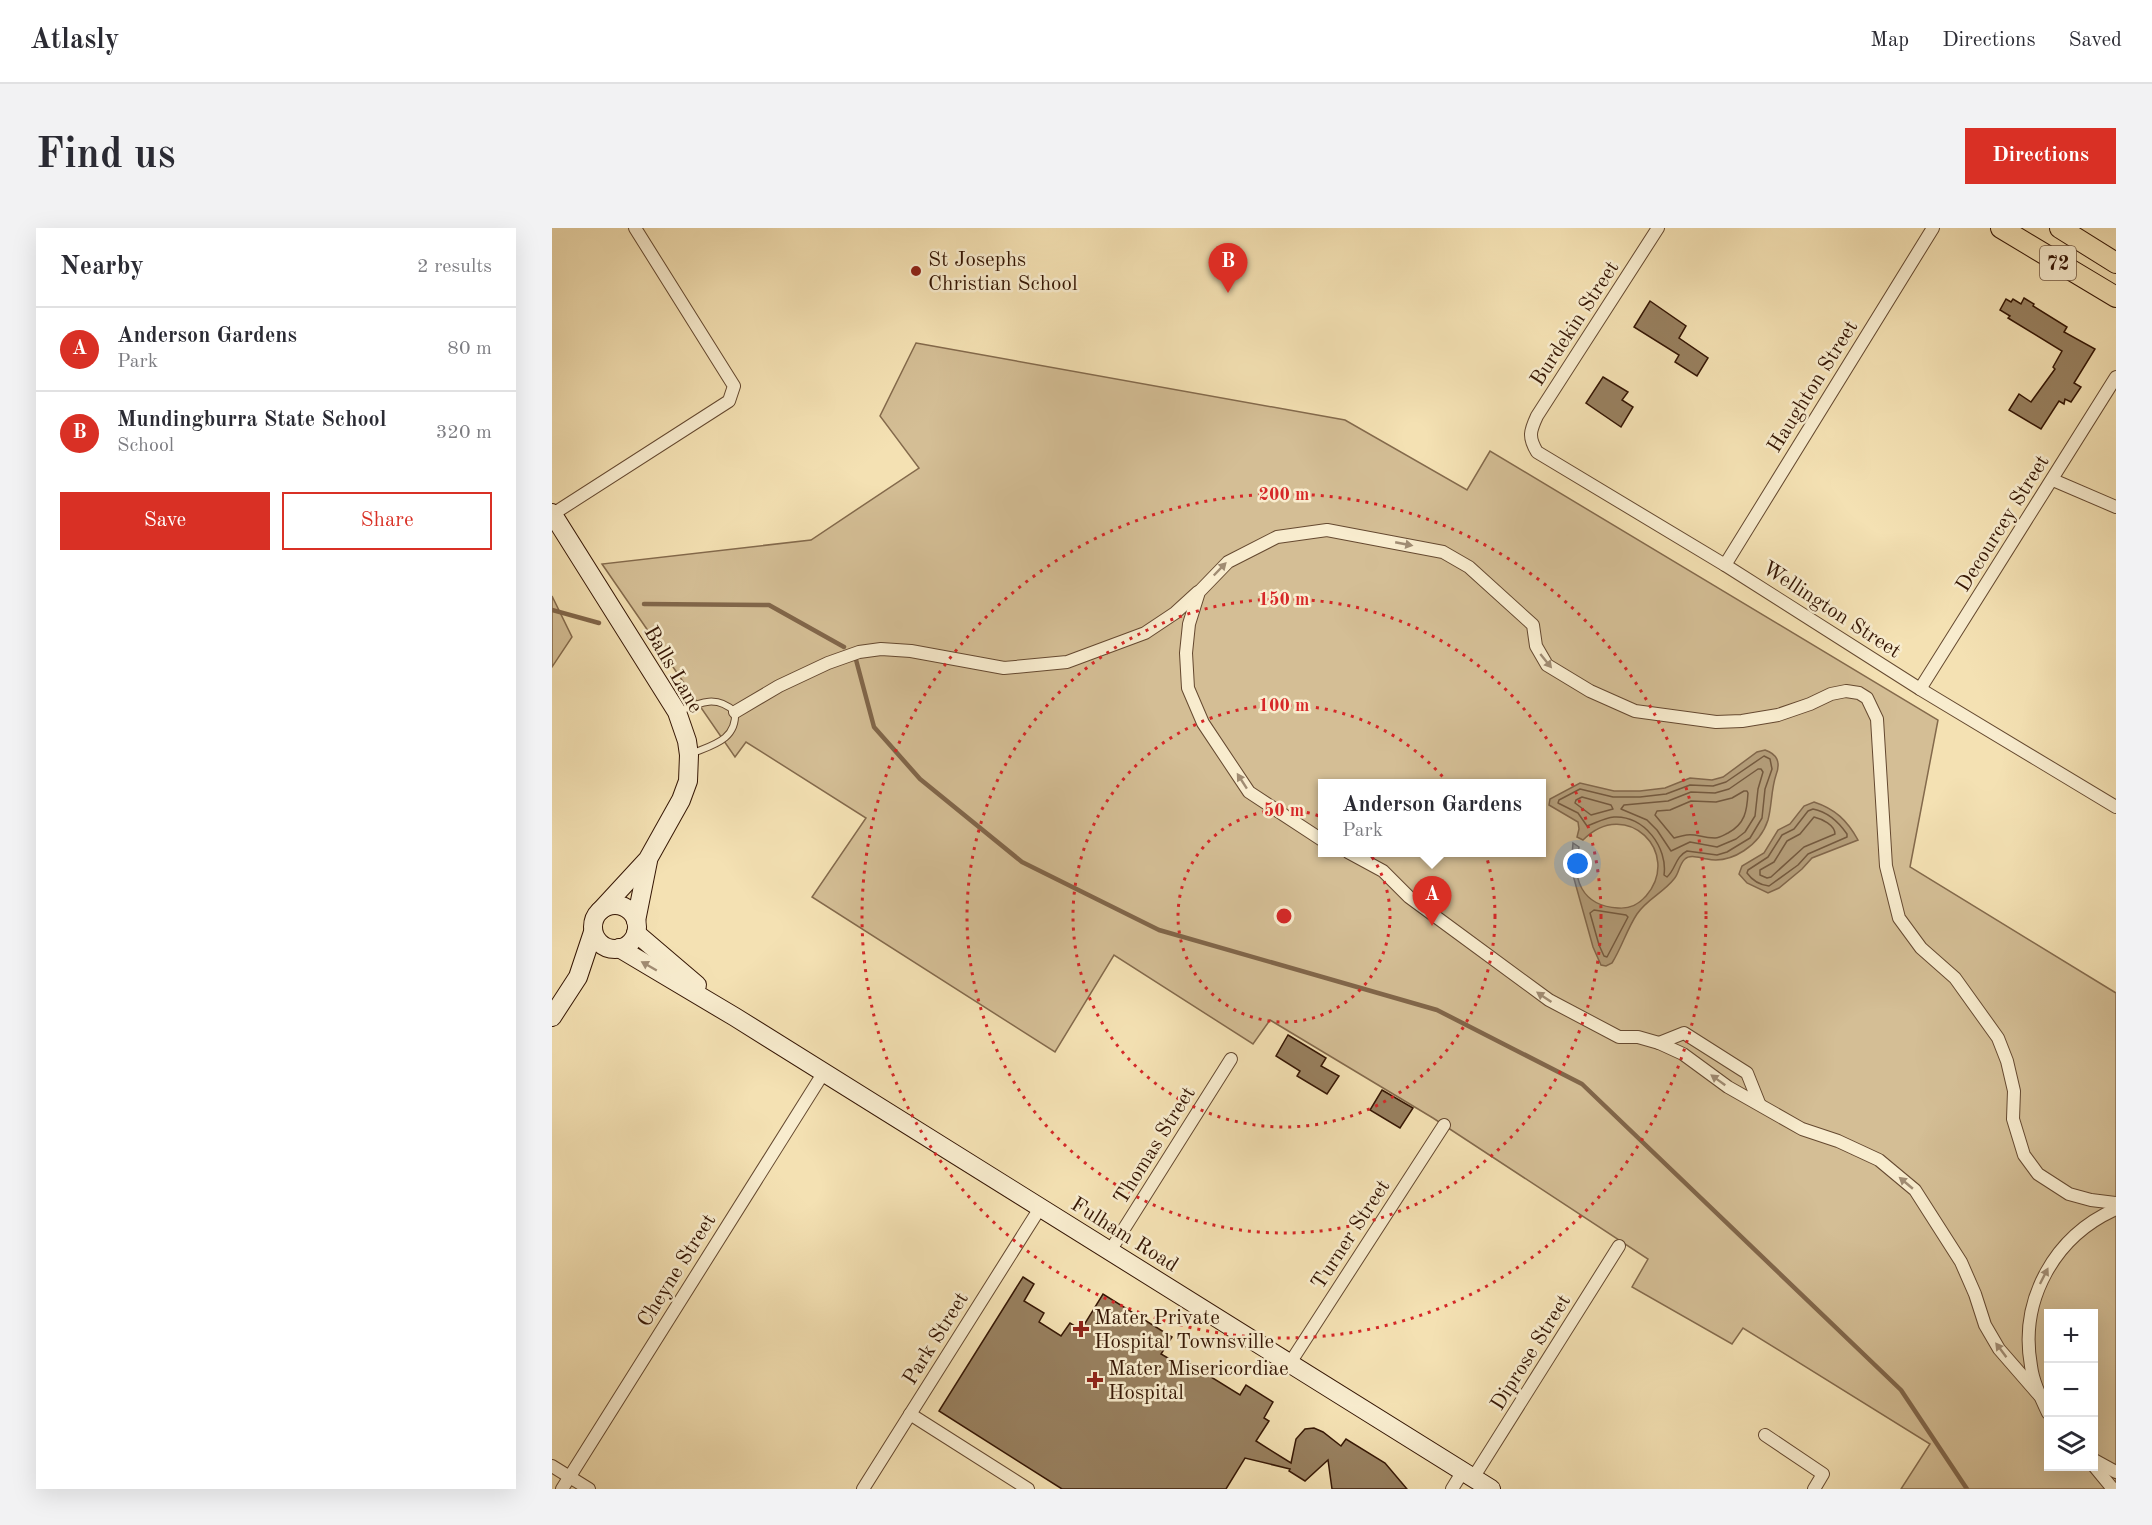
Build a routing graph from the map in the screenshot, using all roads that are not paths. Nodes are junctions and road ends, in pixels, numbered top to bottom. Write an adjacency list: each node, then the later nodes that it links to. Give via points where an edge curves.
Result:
1 (635, 228): 12 (street, via 734,386 729,401)
2 (1658, 228): 9 (street, Burdekin Street, via 1537,416)
3 (1933, 228): 13 (street, Haughton Street)
4 (2001, 228): 7 (main road, 72)
5 (2060, 228): 6 (main road, 72)
6 (2116, 263)
7 (2116, 297)
8 (2116, 377): 10 (street, Decourcey Street)
9 (1530, 441): 13 (street, Wellington Street, via 1548,460)
10 (2053, 480): 11 (street); 15 (street, Decourcey Street)
11 (2116, 507)
12 (552, 513): 16 (street, Balls Lane)
13 (1725, 565): 15 (street, Wellington Street)
14 (1199, 592): 17 (street, via 1145,633 1067,662 1004,668 881,649 854,654 796,678); 20 (street, one-way to 14, via 1250,792 1203,723 1188,688 1186,653 1189,624); 35 (street, one-way to 35, via 1228,562 1276,537 1327,530 1443,552 1469,567 1533,625 1536,645 1547,665 1590,691 1635,711 1716,722 1742,721 1778,715 1832,694 1860,693 1867,698 1876,719 1886,866 1899,918 1921,948 1955,978 1998,1038 2014,1091 2013,1119 2024,1155 2038,1174 2069,1194)
15 (1920, 689): 19 (street, Wellington Street)
16 (677, 712): 17 (lane, via 703,702 727,704); 18 (street, Balls Lane)
17 (735, 712): 18 (lane, via 736,722 730,733)
18 (689, 755): 22 (street, Balls Lane, via 688,781 681,800)
19 (2116, 807)
20 (1318, 837)
21 (1357, 857): 30 (street, one-way to 21, via 1619,1037 1549,1000 1409,897 1383,871)
22 (648, 859): 23 (street, Balls Lane); 24 (street, Balls Lane)
23 (600, 910): 24 (street, via 614,905 628,909); 25 (street)
24 (636, 927): 26 (street, via 632,940); 29 (street, Fulham Road)
25 (593, 932): 26 (street, via 603,945); 27 (street)
26 (615, 948): 27 (street); 29 (street, Fulham Road, one-way to 26)
27 (578, 977): 28 (street)
28 (552, 1017)
29 (735, 1017): 32 (street, Fulham Road)
30 (1659, 1043): 33 (street, one-way to 30); 33 (street, via 1683,1034 1693,1039 1747,1073)
31 (1231, 1059): 39 (street, Thomas Street)
32 (824, 1072): 36 (street, Fulham Road); 50 (street, Cheyne Street)
33 (1759, 1103): 41 (street, one-way to 33, via 1999,1349 1985,1325 1961,1262 1915,1190 1879,1160 1802,1129)
34 (1443, 1125): 40 (street, Turner Street)
35 (2116, 1203)
36 (1040, 1208): 39 (street, Fulham Road); 43 (street, Park Street)
37 (2116, 1209): 41 (street, one-way to 37, via 2031,1367 2028,1337 2041,1280 2076,1233)
38 (1619, 1246): 49 (street, Diprose Street)
39 (1110, 1251): 40 (street, Fulham Road)
40 (1290, 1364): 49 (street, Fulham Road)
41 (2040, 1395): 42 (street)
42 (2044, 1403)
43 (910, 1414): 53 (street, Park Street); 54 (street)
44 (1765, 1435): 57 (street, via 1823,1474)
45 (2098, 1462): 48 (street)
46 (552, 1466): 50 (street)
47 (2098, 1471): 58 (street)
48 (2116, 1472)
49 (1468, 1475): 55 (street, Diprose Street); 56 (street, Fulham Road)
50 (569, 1477): 51 (street, Cheyne Street); 52 (street)
51 (562, 1489)
52 (589, 1489)
53 (863, 1489)
54 (1028, 1489)
55 (1452, 1489)
56 (1491, 1489)
57 (1814, 1489)
58 (2113, 1489)

